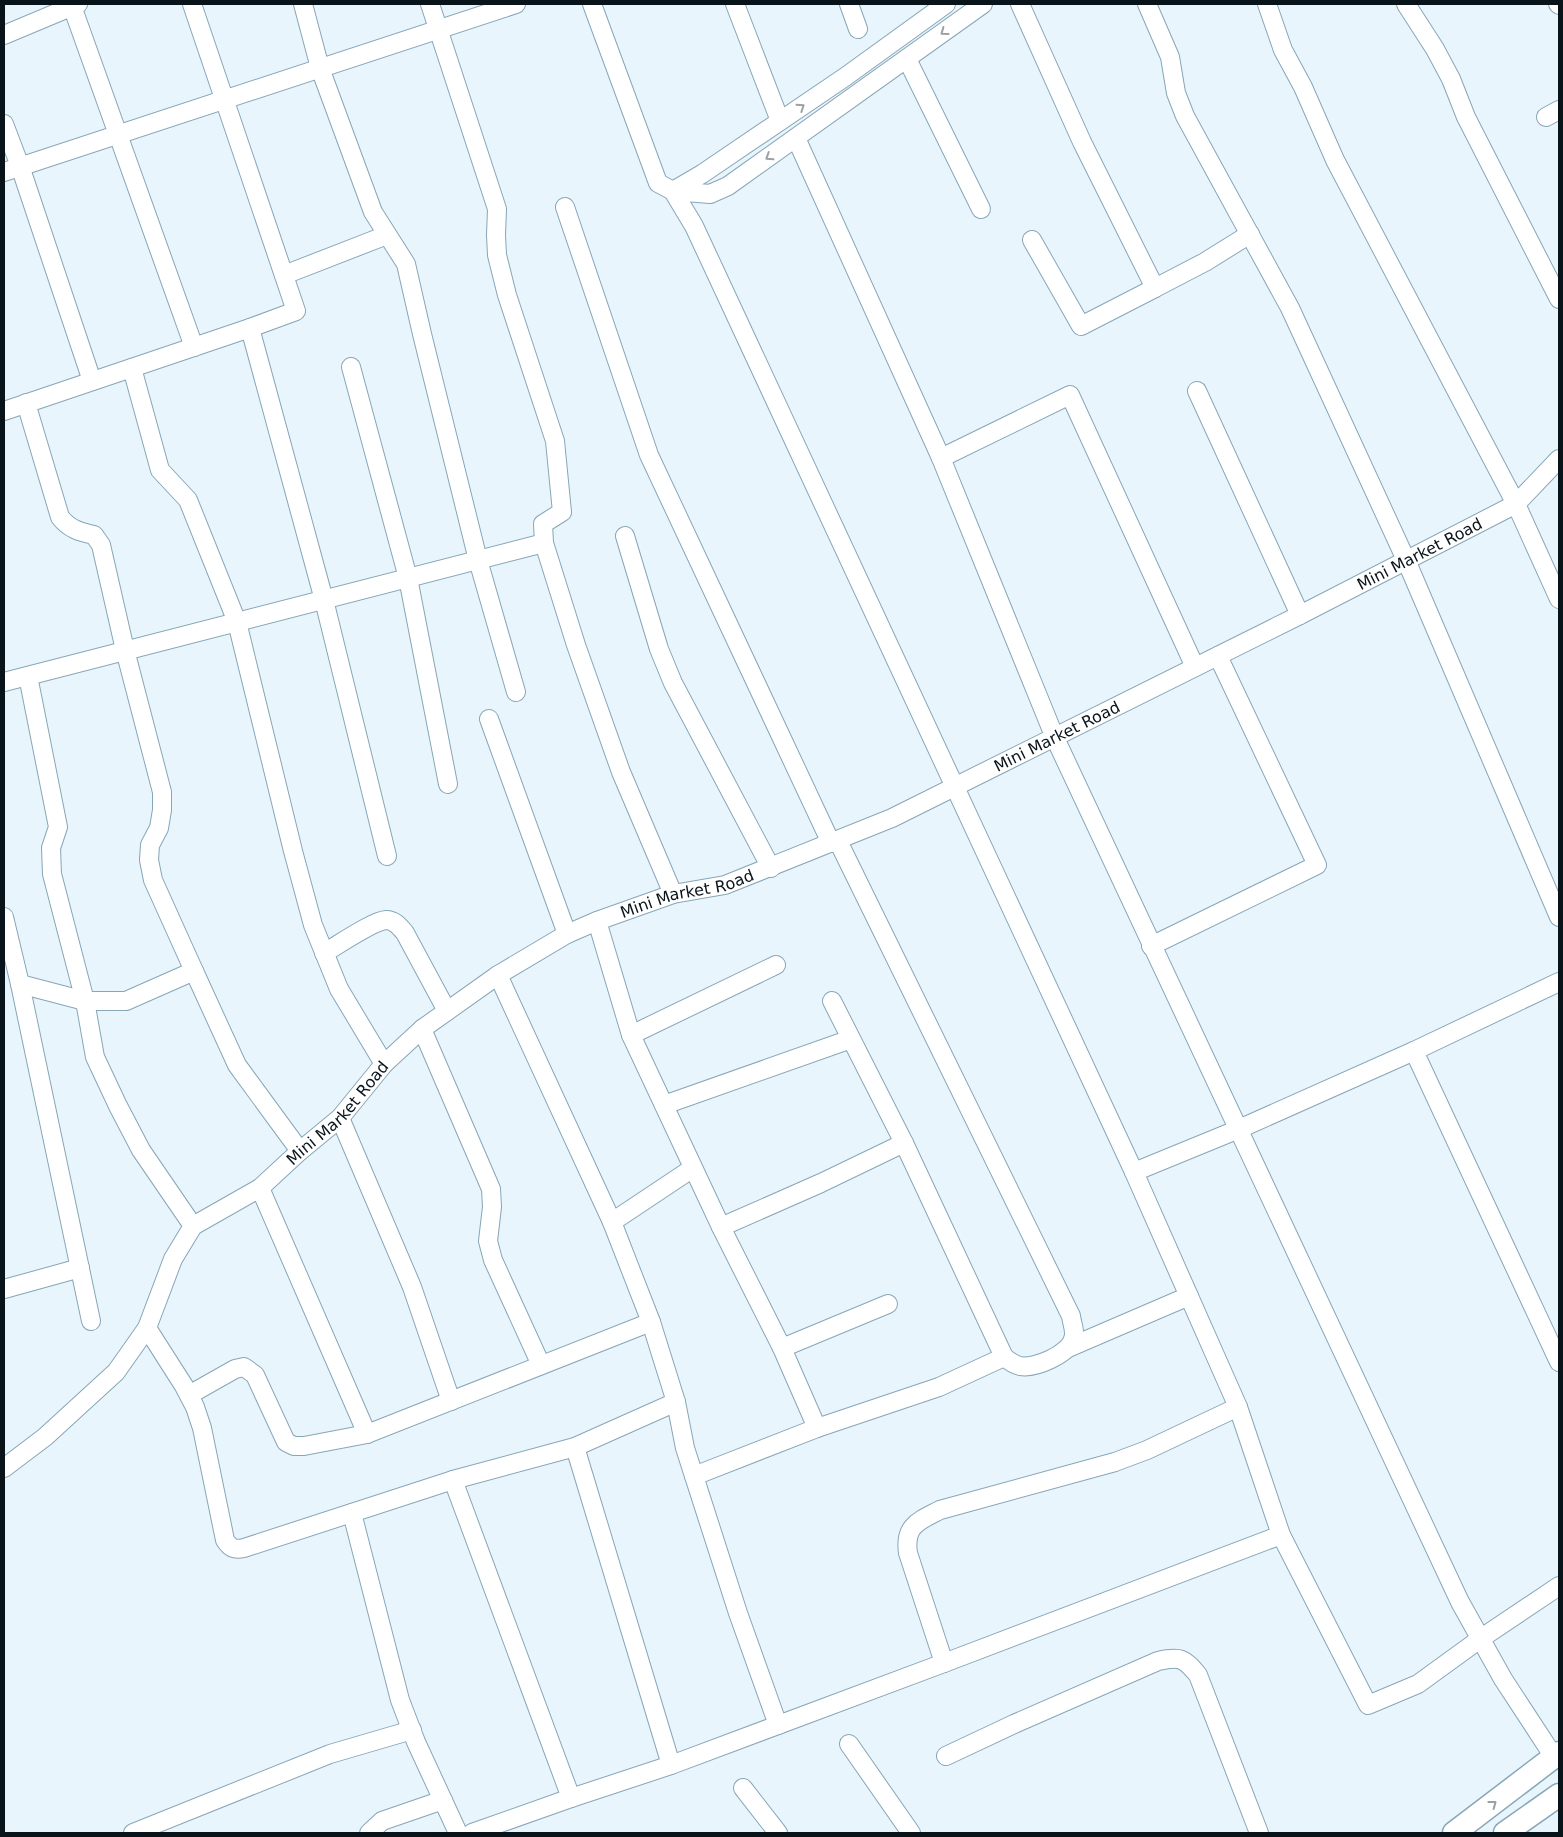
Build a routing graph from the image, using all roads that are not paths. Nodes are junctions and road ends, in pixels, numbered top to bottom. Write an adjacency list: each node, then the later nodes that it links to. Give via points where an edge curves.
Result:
1 (192, 4): 20 (street)
2 (303, 4): 19 (street)
3 (430, 4): 15 (street)
4 (516, 4): 15 (street)
5 (592, 4): 26 (street, via 658,183)
6 (735, 4): 21 (street)
7 (849, 4): 16 (street)
8 (946, 4): 21 (street, one-way to 8)
9 (984, 4): 18 (street, one-way to 18)
10 (1020, 4): 33 (street, via 1082,142)
11 (1147, 4): 29 (street, via 1170,57 1176,93 1185,116)
12 (1266, 4): 45 (street, via 1283,50 1303,87 1334,160)
13 (1406, 4): 34 (street, via 1435,48 1466,117)
14 (75, 5): 17 (street); 23 (street)
15 (437, 29): 19 (street); 47 (street, via 497,209 497,255 507,295 555,441 562,512 543,524)
16 (858, 30)
17 (4, 35)
18 (907, 59): 24 (street); 28 (street)
19 (320, 68): 20 (street); 30 (street, via 373,212)
20 (225, 99): 23 (street); 32 (street)
21 (780, 121): 26 (street)
22 (4, 124): 25 (street)
23 (119, 134): 25 (street); 36 (street)
24 (796, 138): 26 (street, one-way to 26, via 728,186 710,194); 43 (street)
25 (12, 169): 39 (street)
26 (673, 190): 64 (street, via 694,226)
27 (565, 207): 65 (street, via 649,455)
28 (981, 209)
29 (1250, 234): 33 (street); 49 (street, via 1290,308)
30 (387, 235): 32 (street); 48 (street, via 406,264)
31 (1032, 240): 33 (street, via 1081,326)
32 (284, 275): 35 (street, via 296,311)
33 (1155, 288)
34 (1559, 299)
35 (250, 328): 36 (street); 52 (street)
36 (194, 347): 38 (street)
37 (351, 367): 50 (street)
38 (132, 368): 39 (street); 54 (street, via 160,470 188,500)
39 (92, 381): 41 (street)
40 (1197, 391): 53 (street)
41 (26, 403): 42 (street); 55 (street, via 60,517 66,525 94,534 101,545)
42 (4, 411)
43 (942, 458): 57 (street, via 1070,395); 62 (street)
44 (1559, 459): 45 (street, Mini Market Road)
45 (1516, 504): 49 (street, Mini Market Road); 51 (street)
46 (625, 536): 67 (street, via 659,649 673,683)
47 (544, 544): 48 (street); 68 (street, via 621,772)
48 (478, 560): 50 (street); 60 (street)
49 (1406, 560): 53 (street, Mini Market Road); 70 (street)
50 (408, 578): 52 (street); 63 (street)
51 (1559, 599)
52 (324, 600): 54 (street); 66 (street)
53 (1300, 615): 56 (street, Mini Market Road)
54 (237, 622): 55 (street); 74 (street, via 293,851 313,925)
55 (126, 650): 58 (street); 76 (street, via 162,792 159,828 150,845 150,866 153,880)
56 (1218, 656): 57 (street, Mini Market Road); 73 (street, via 1318,865)
57 (1195, 667): 62 (street, Mini Market Road)
58 (28, 676): 59 (street); 80 (street, via 58,827 51,848 52,874)
59 (4, 682)
60 (516, 692)
61 (488, 719): 72 (street)
62 (1055, 738): 64 (street, Mini Market Road); 73 (street)
63 (448, 784)
64 (954, 787): 65 (street, Mini Market Road); 94 (street)
65 (834, 842): 67 (street, Mini Market Road); 107 (street, via 1071,1316 1074,1332)
66 (387, 856)
67 (771, 868): 68 (street, Mini Market Road, via 725,885)
68 (674, 894): 71 (street, Mini Market Road)
69 (4, 917): 79 (street)
70 (1559, 917)
71 (598, 921): 72 (street, Mini Market Road); 84 (street)
72 (567, 934): 77 (street, Mini Market Road)
73 (1151, 946): 90 (street)
74 (324, 952): 82 (street, via 373,925 387,920 396,922); 87 (street, via 340,989)
75 (776, 965): 84 (street)
76 (194, 971): 80 (street, via 126,1000); 92 (street, via 237,1065)
77 (498, 974): 82 (street, Mini Market Road); 96 (street)
78 (1559, 982): 86 (street)
79 (20, 984): 80 (street); 99 (street)
80 (85, 1001): 97 (street, via 95,1057 118,1106 141,1150)
81 (832, 1001): 85 (street)
82 (447, 1011): 83 (street, Mini Market Road)
83 (422, 1029): 87 (street, Mini Market Road); 110 (street, via 490,1189 492,1207 488,1241 493,1260)
84 (631, 1035): 88 (street)
85 (851, 1039): 88 (street); 91 (street)
86 (1414, 1051): 90 (street); 109 (street)
87 (384, 1064): 89 (street, Mini Market Road)
88 (664, 1106): 93 (street)
89 (340, 1118): 92 (street, Mini Market Road); 112 (street, via 412,1287)
90 (1239, 1129): 94 (street); 124 (street)
91 (904, 1143): 98 (street); 108 (street)
92 (300, 1151): 95 (street, Mini Market Road)
93 (693, 1168): 96 (street); 98 (street)
94 (1134, 1172): 101 (street)
95 (260, 1188): 97 (street, Mini Market Road); 116 (street)
96 (612, 1222): 104 (street)
97 (193, 1226): 105 (street, Mini Market Road, via 173,1259)
98 (721, 1226): 106 (street)
99 (80, 1268): 100 (street); 103 (street)
100 (4, 1289)
101 (1189, 1296): 107 (street); 114 (street)
102 (888, 1304): 106 (street)
103 (91, 1320)
104 (651, 1322): 110 (street); 113 (street)
105 (147, 1328): 111 (street); 118 (street, Mini Market Road, via 116,1372)
106 (782, 1348): 115 (street)
107 (1068, 1348): 108 (street, via 1060,1355 1021,1367)
108 (1004, 1357): 115 (street, via 939,1386)
109 (1559, 1362)
110 (541, 1365): 112 (street)
111 (189, 1395): 116 (street, via 234,1369 244,1367 255,1375 286,1442 304,1446); 121 (street, via 202,1428 229,1547 244,1548)
112 (451, 1401): 116 (street)
113 (676, 1402): 117 (street); 119 (street)
114 (1238, 1407): 122 (street); 125 (street, via 1115,1462 940,1510 911,1529 906,1539 908,1553)
115 (817, 1428): 119 (street)
116 (367, 1434)
117 (575, 1447): 120 (street); 131 (street)
118 (4, 1468)
119 (694, 1476): 126 (street)
120 (453, 1480): 121 (street); 134 (street)
121 (352, 1513): 127 (street, via 400,1700)
122 (1280, 1535): 124 (street, via 1368,1705 1418,1684); 125 (street)
123 (1559, 1586): 124 (street)
124 (1480, 1639): 129 (street, via 1503,1679)
125 (944, 1663): 126 (street)
126 (778, 1725): 131 (street)
127 (412, 1730): 135 (street); 136 (street, via 330,1754)
128 (849, 1744): 141 (street)
129 (1557, 1755): 143 (street, one-way to 129)
130 (946, 1756): 142 (street, via 1158,1661 1172,1658 1187,1661 1198,1675)
131 (671, 1765): 134 (street)
132 (744, 1788): 140 (street)
133 (1559, 1795): 144 (street)
134 (571, 1798): 139 (street)
135 (443, 1800): 137 (street, via 382,1821); 138 (street)
136 (133, 1833)
137 (369, 1833)
138 (458, 1833)
139 (472, 1833)
140 (778, 1833)
141 (911, 1833)
142 (1259, 1833)
143 (1454, 1833)
144 (1505, 1833)

